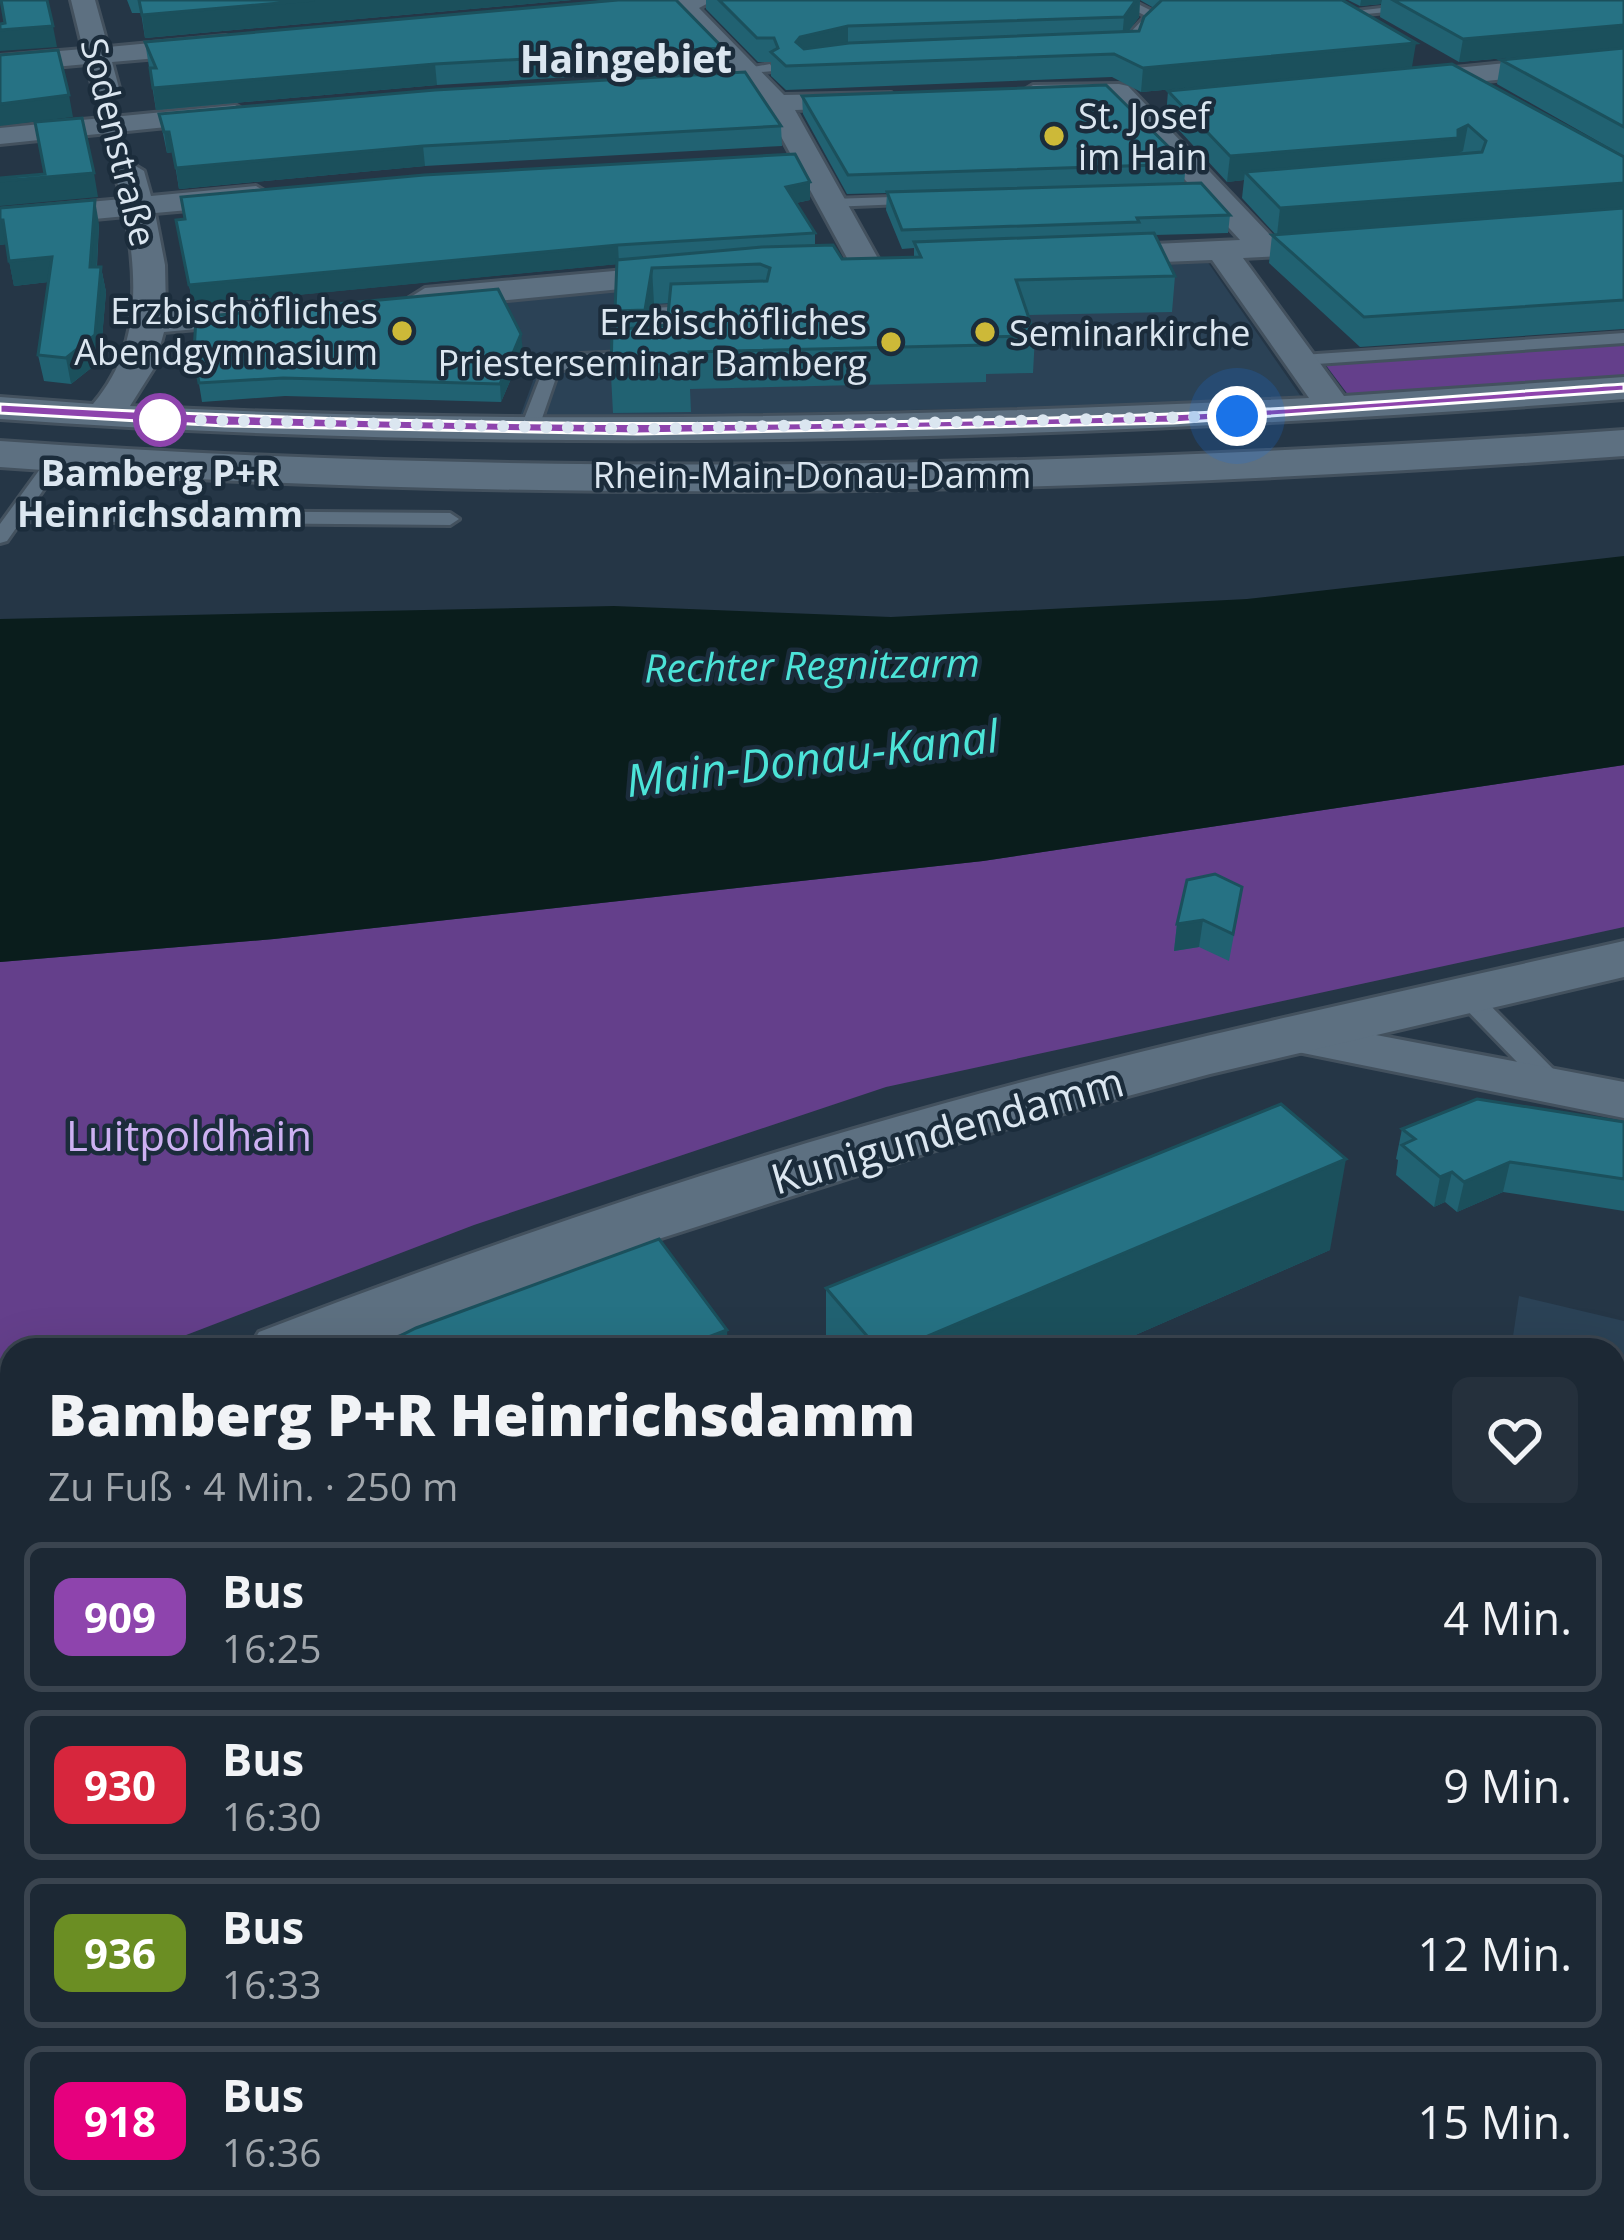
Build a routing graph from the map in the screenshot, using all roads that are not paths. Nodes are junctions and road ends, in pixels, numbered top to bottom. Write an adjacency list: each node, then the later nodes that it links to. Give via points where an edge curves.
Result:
1 (83, 0): 9 (street, Sodenstraße)
2 (1120, 0): 8 (lane, via 1152,14 1151,21 1132,37 1133,47)
3 (687, 1): 6 (street); 12 (street)
4 (1333, 6): 5 (lane); 13 (street)
5 (1439, 6)
6 (568, 12)
7 (259, 41): 9 (street)
8 (1109, 48)
9 (99, 55): 11 (street); 23 (street, Sodenstraße)
10 (1624, 59): 13 (street)
11 (0, 64)
12 (758, 72): 14 (street); 20 (street)
13 (1457, 76): 15 (street); 18 (street)
14 (710, 82)
15 (1371, 84)
16 (1005, 94): 21 (street, via 1112,90)
17 (914, 98): 20 (street)
18 (1495, 98)
19 (1178, 102): 21 (street)
20 (777, 104): 27 (street, via 791,158)
21 (1135, 106): 31 (street)
22 (259, 111): 23 (street)
23 (115, 124): 24 (street); 28 (street, Sodenstraße)
24 (0, 136)
25 (282, 192): 28 (street)
26 (938, 200): 27 (lane)
27 (831, 203): 34 (street, via 880,261)
28 (139, 205): 29 (street); 39 (street, Sodenstraße, via 150,277)
29 (0, 219)
30 (1380, 241): 31 (street)
31 (1267, 250): 32 (street)
32 (1222, 252): 33 (street); 41 (street)
33 (1068, 256)
34 (817, 265)
35 (716, 272): 36 (street)
36 (381, 302)
37 (314, 308): 39 (street)
38 (721, 310): 46 (lane, via 660,310 659,356 550,368)
39 (147, 324): 45 (street, Sodenstraße, via 140,361)
40 (1624, 338): 41 (lane)
41 (1302, 360): 44 (street)
42 (1624, 388): 44 (street)
43 (0, 408): 45 (street)
44 (1336, 410): 46 (street)
45 (102, 416): 46 (street)
46 (530, 427)
47 (1624, 443): 49 (street, Rhein-Main-Donau-Damm, via 1143,469 820,476 345,472)
48 (0, 454): 49 (street, Rhein-Main-Donau-Damm)
49 (57, 458): 51 (lane)
50 (0, 498): 51 (lane)
51 (23, 508): 52 (lane); 53 (lane)
52 (450, 519)
53 (0, 537)
54 (1624, 958): 55 (street, Kunigundendamm)
55 (1467, 996): 56 (street, Kunigundendamm); 57 (lane)
56 (1297, 1036): 57 (street); 59 (street, Kunigundendamm, via 964,1119 463,1279)
57 (1556, 1087): 58 (street)
58 (1624, 1100)
59 (315, 1338)

